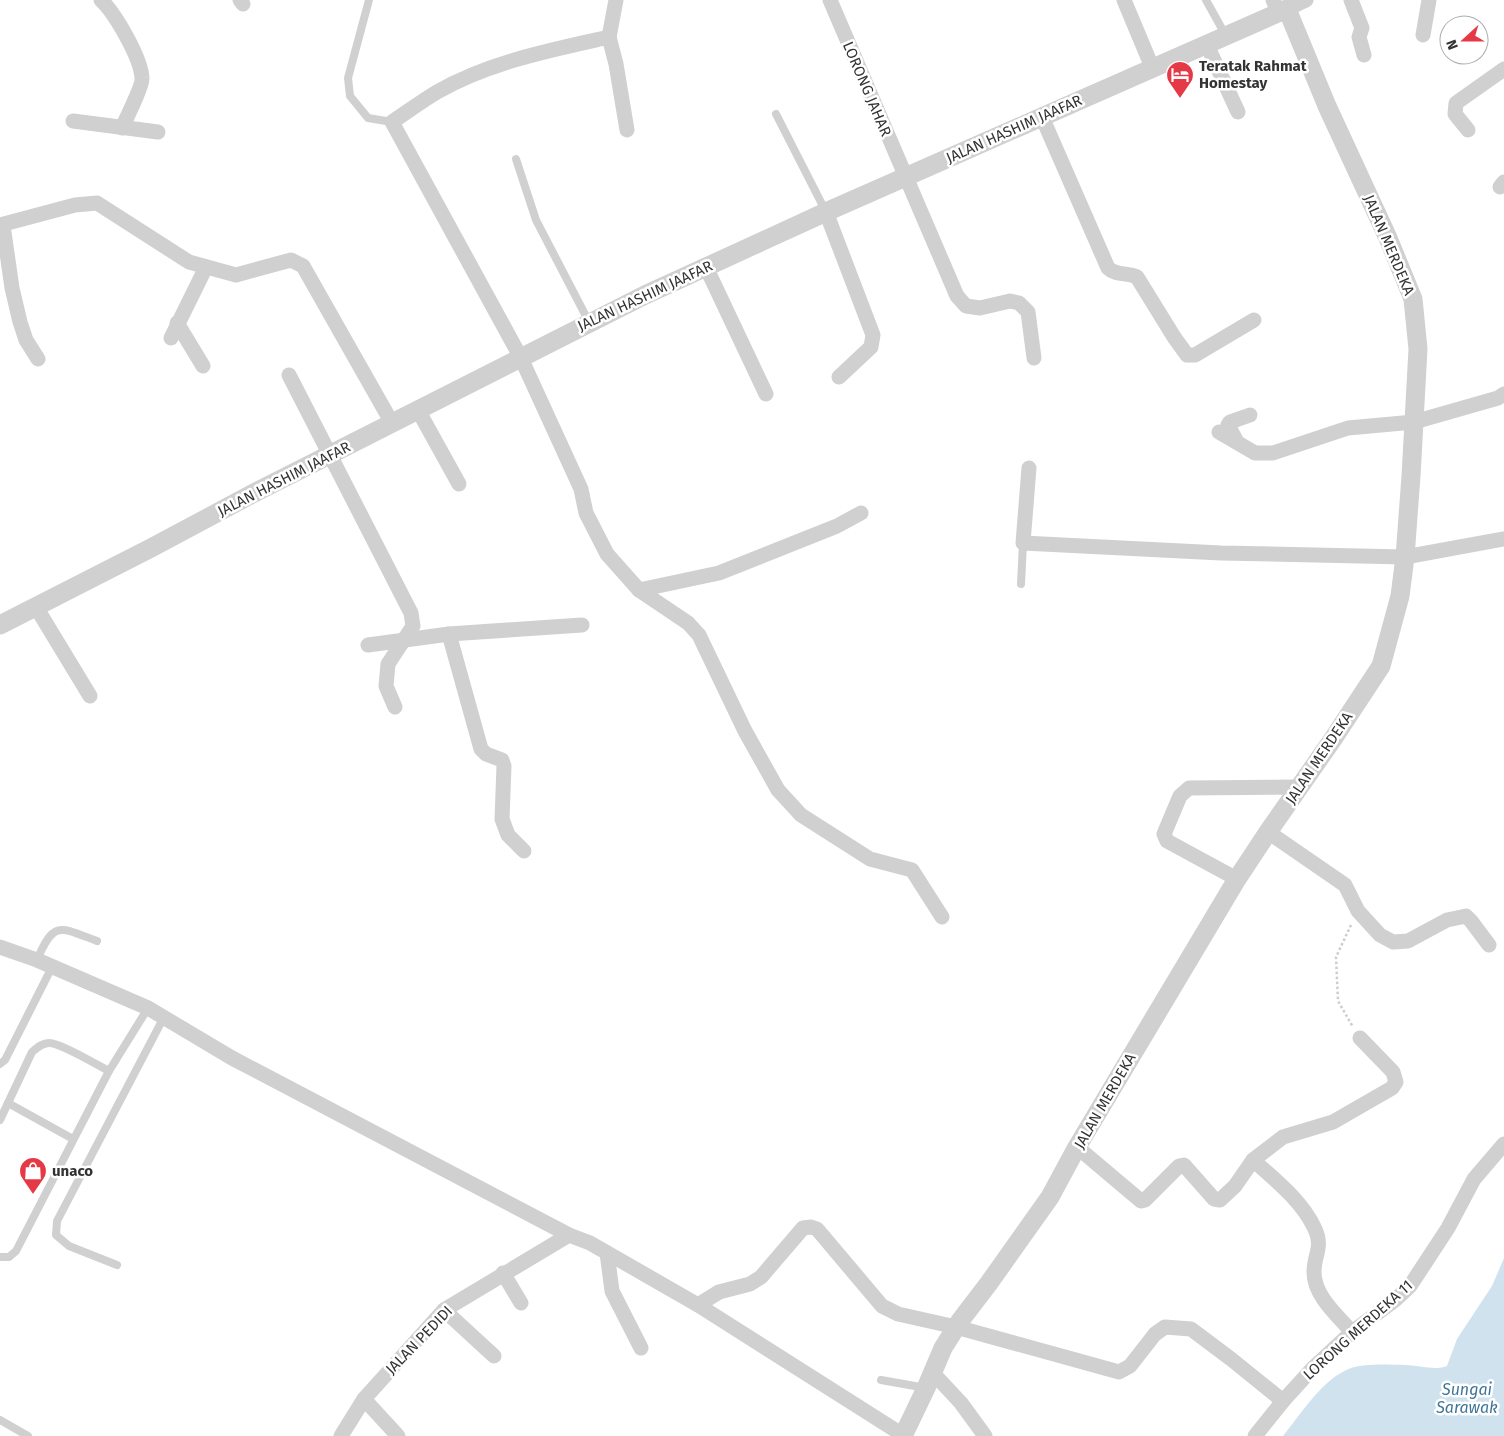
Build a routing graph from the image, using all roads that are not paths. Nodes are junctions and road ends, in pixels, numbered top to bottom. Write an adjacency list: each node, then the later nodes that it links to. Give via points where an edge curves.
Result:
1 (101, 0): 23 (street, via 109,8 136,56 143,79)
2 (369, 0): 22 (lane, via 348,78 350,96 368,118)
3 (616, 0): 13 (street)
4 (830, 0): 28 (street, LORONG JAHAR)
5 (1124, 0): 16 (street)
6 (1206, 0): 12 (lane)
7 (1306, 0): 10 (street, JALAN HASHIM JAAFAR)
8 (1351, 0): 15 (street, via 1362,28 1359,37)
9 (1429, 0): 11 (street)
10 (1280, 7): 12 (street, JALAN HASHIM JAAFAR); 47 (street, JALAN MERDEKA, via 1409,286 1418,349)
11 (1423, 35)
12 (1226, 36): 14 (street, JALAN HASHIM JAAFAR)
13 (609, 37): 22 (street, via 548,50 467,77 436,92); 24 (street)
14 (1206, 44): 16 (street, JALAN HASHIM JAAFAR); 18 (street)
15 (1364, 55)
16 (1152, 67): 20 (street, JALAN HASHIM JAAFAR)
17 (1504, 69): 25 (street, via 1456,103 1455,114)
18 (1238, 112)
19 (776, 114): 29 (lane)
20 (1042, 117): 28 (street, JALAN HASHIM JAAFAR); 33 (street, via 1108,268 1112,272 1137,277 1187,355 1194,355)
21 (74, 121): 23 (street)
22 (392, 122): 37 (street)
23 (122, 128): 26 (street)
24 (627, 130)
25 (1468, 130)
26 (158, 132)
27 (516, 159): 34 (lane, via 536,220)
28 (906, 178): 29 (street, JALAN HASHIM JAAFAR); 38 (street, LORONG JAHAR, via 957,296 966,306 980,308 1010,301 1019,303 1028,312)
29 (826, 212): 32 (street, JALAN HASHIM JAAFAR); 42 (street, via 873,335 871,348)
30 (1, 225): 31 (street, via 75,205 97,203 189,262); 39 (street, via 20,322)
31 (206, 267): 35 (street); 48 (street, via 236,275 291,260 303,266)
32 (706, 267): 34 (street, JALAN HASHIM JAAFAR); 43 (street)
33 (1254, 320)
34 (589, 322): 37 (street, JALAN HASHIM JAAFAR)
35 (177, 324): 36 (street); 40 (street)
36 (171, 338)
37 (520, 358): 45 (street, JALAN HASHIM JAAFAR); 59 (street, via 581,489 586,513 607,554)
38 (1034, 358)
39 (38, 359)
40 (203, 366)
41 (289, 375): 51 (street)
42 (839, 377)
43 (766, 394)
44 (1504, 394): 47 (street)
45 (418, 410): 48 (street, JALAN HASHIM JAAFAR); 53 (street)
46 (1250, 416): 50 (street, via 1228,424)
47 (1414, 422): 50 (street, via 1348,428 1273,453 1255,453); 57 (street, JALAN MERDEKA)
48 (392, 423): 51 (street, JALAN HASHIM JAAFAR)
49 (1219, 432): 50 (street)
50 (1237, 442)
51 (330, 454): 60 (street, JALAN HASHIM JAAFAR); 64 (street, via 411,613 413,626)
52 (1029, 468): 56 (street)
53 (459, 484)
54 (861, 513): 59 (street, via 837,526 719,573)
55 (1504, 539): 57 (street)
56 (1023, 543): 57 (street, via 1221,553); 58 (lane)
57 (1405, 557): 68 (street, JALAN MERDEKA, via 1400,596 1380,666)
58 (1021, 584)
59 (638, 590): 72 (street, via 688,623 699,635 749,739 778,790 801,816 870,859 912,870)
60 (36, 607): 61 (street, JALAN HASHIM JAAFAR); 66 (street)
61 (0, 625)
62 (582, 625): 63 (street)
63 (449, 634): 64 (street); 70 (street, via 481,749 502,760 504,766 502,819 508,835)
64 (406, 640): 65 (street); 67 (street, via 388,664 386,686)
65 (368, 645)
66 (90, 696)
67 (395, 708)
68 (1300, 787): 69 (street, JALAN MERDEKA); 71 (street, via 1190,788 1180,796 1164,834 1168,841)
69 (1268, 832): 71 (street, JALAN MERDEKA); 74 (street, via 1345,886 1358,911 1380,935 1394,942 1408,941 1447,920 1466,916)
70 (524, 851)
71 (1237, 879): 87 (street, JALAN MERDEKA)
72 (942, 917)
73 (97, 941): 76 (lane, via 68,930 53,931)
74 (1489, 945)
75 (0, 947): 76 (street)
76 (38, 960): 77 (street)
77 (52, 967): 78 (street); 81 (lane, via 5,1060)
78 (148, 1008): 79 (street); 82 (lane)
79 (164, 1017): 89 (street, via 232,1058); 92 (lane, via 57,1221 56,1235 69,1246)
80 (1360, 1038): 88 (street, via 1393,1072 1396,1082 1392,1088 1333,1122 1283,1137)
81 (0, 1064)
82 (109, 1071): 83 (lane, via 58,1045 42,1045 32,1052); 85 (lane)
83 (8, 1103): 84 (lane); 85 (lane)
84 (0, 1120)
85 (73, 1139): 91 (lane, via 16,1251 9,1257)
86 (1504, 1144): 98 (street, LORONG MERDEKA 11, via 1474,1180 1448,1228 1410,1286)
87 (1078, 1147): 88 (street, via 1141,1201 1184,1165 1214,1198 1220,1200 1235,1186); 97 (street, JALAN MERDEKA, via 1050,1197)
88 (1253, 1160): 98 (street, via 1301,1206 1315,1228 1319,1250 1314,1273 1317,1287 1324,1301)
89 (568, 1235): 90 (street); 93 (street, JALAN PEDIDI)
90 (607, 1252): 95 (street); 99 (street, via 612,1291)
91 (0, 1257)
92 (117, 1265)
93 (503, 1274): 94 (street); 96 (street, JALAN PEDIDI)
94 (521, 1302)
95 (698, 1306): 97 (street, via 719,1292 750,1284 761,1277 803,1228 810,1227 817,1229 882,1306 898,1314); 106 (street)
96 (444, 1310): 100 (street); 103 (street, JALAN PEDIDI)
97 (956, 1327): 102 (street, JALAN MERDEKA, via 943,1348); 104 (street, via 1118,1372 1130,1366 1165,1327 1191,1329)
98 (1352, 1332): 104 (street, LORONG MERDEKA 11)
99 (641, 1348)
100 (494, 1356)
101 (881, 1380): 102 (lane)
102 (930, 1381): 106 (street, JALAN MERDEKA); 110 (street, via 961,1403)
103 (364, 1399): 108 (street, JALAN PEDIDI); 109 (street)
104 (1283, 1401): 111 (street, LORONG MERDEKA 11)
105 (0, 1420): 107 (lane)
106 (903, 1435)
107 (28, 1436)
108 (341, 1436)
109 (398, 1436)
110 (985, 1436)
111 (1255, 1436)

